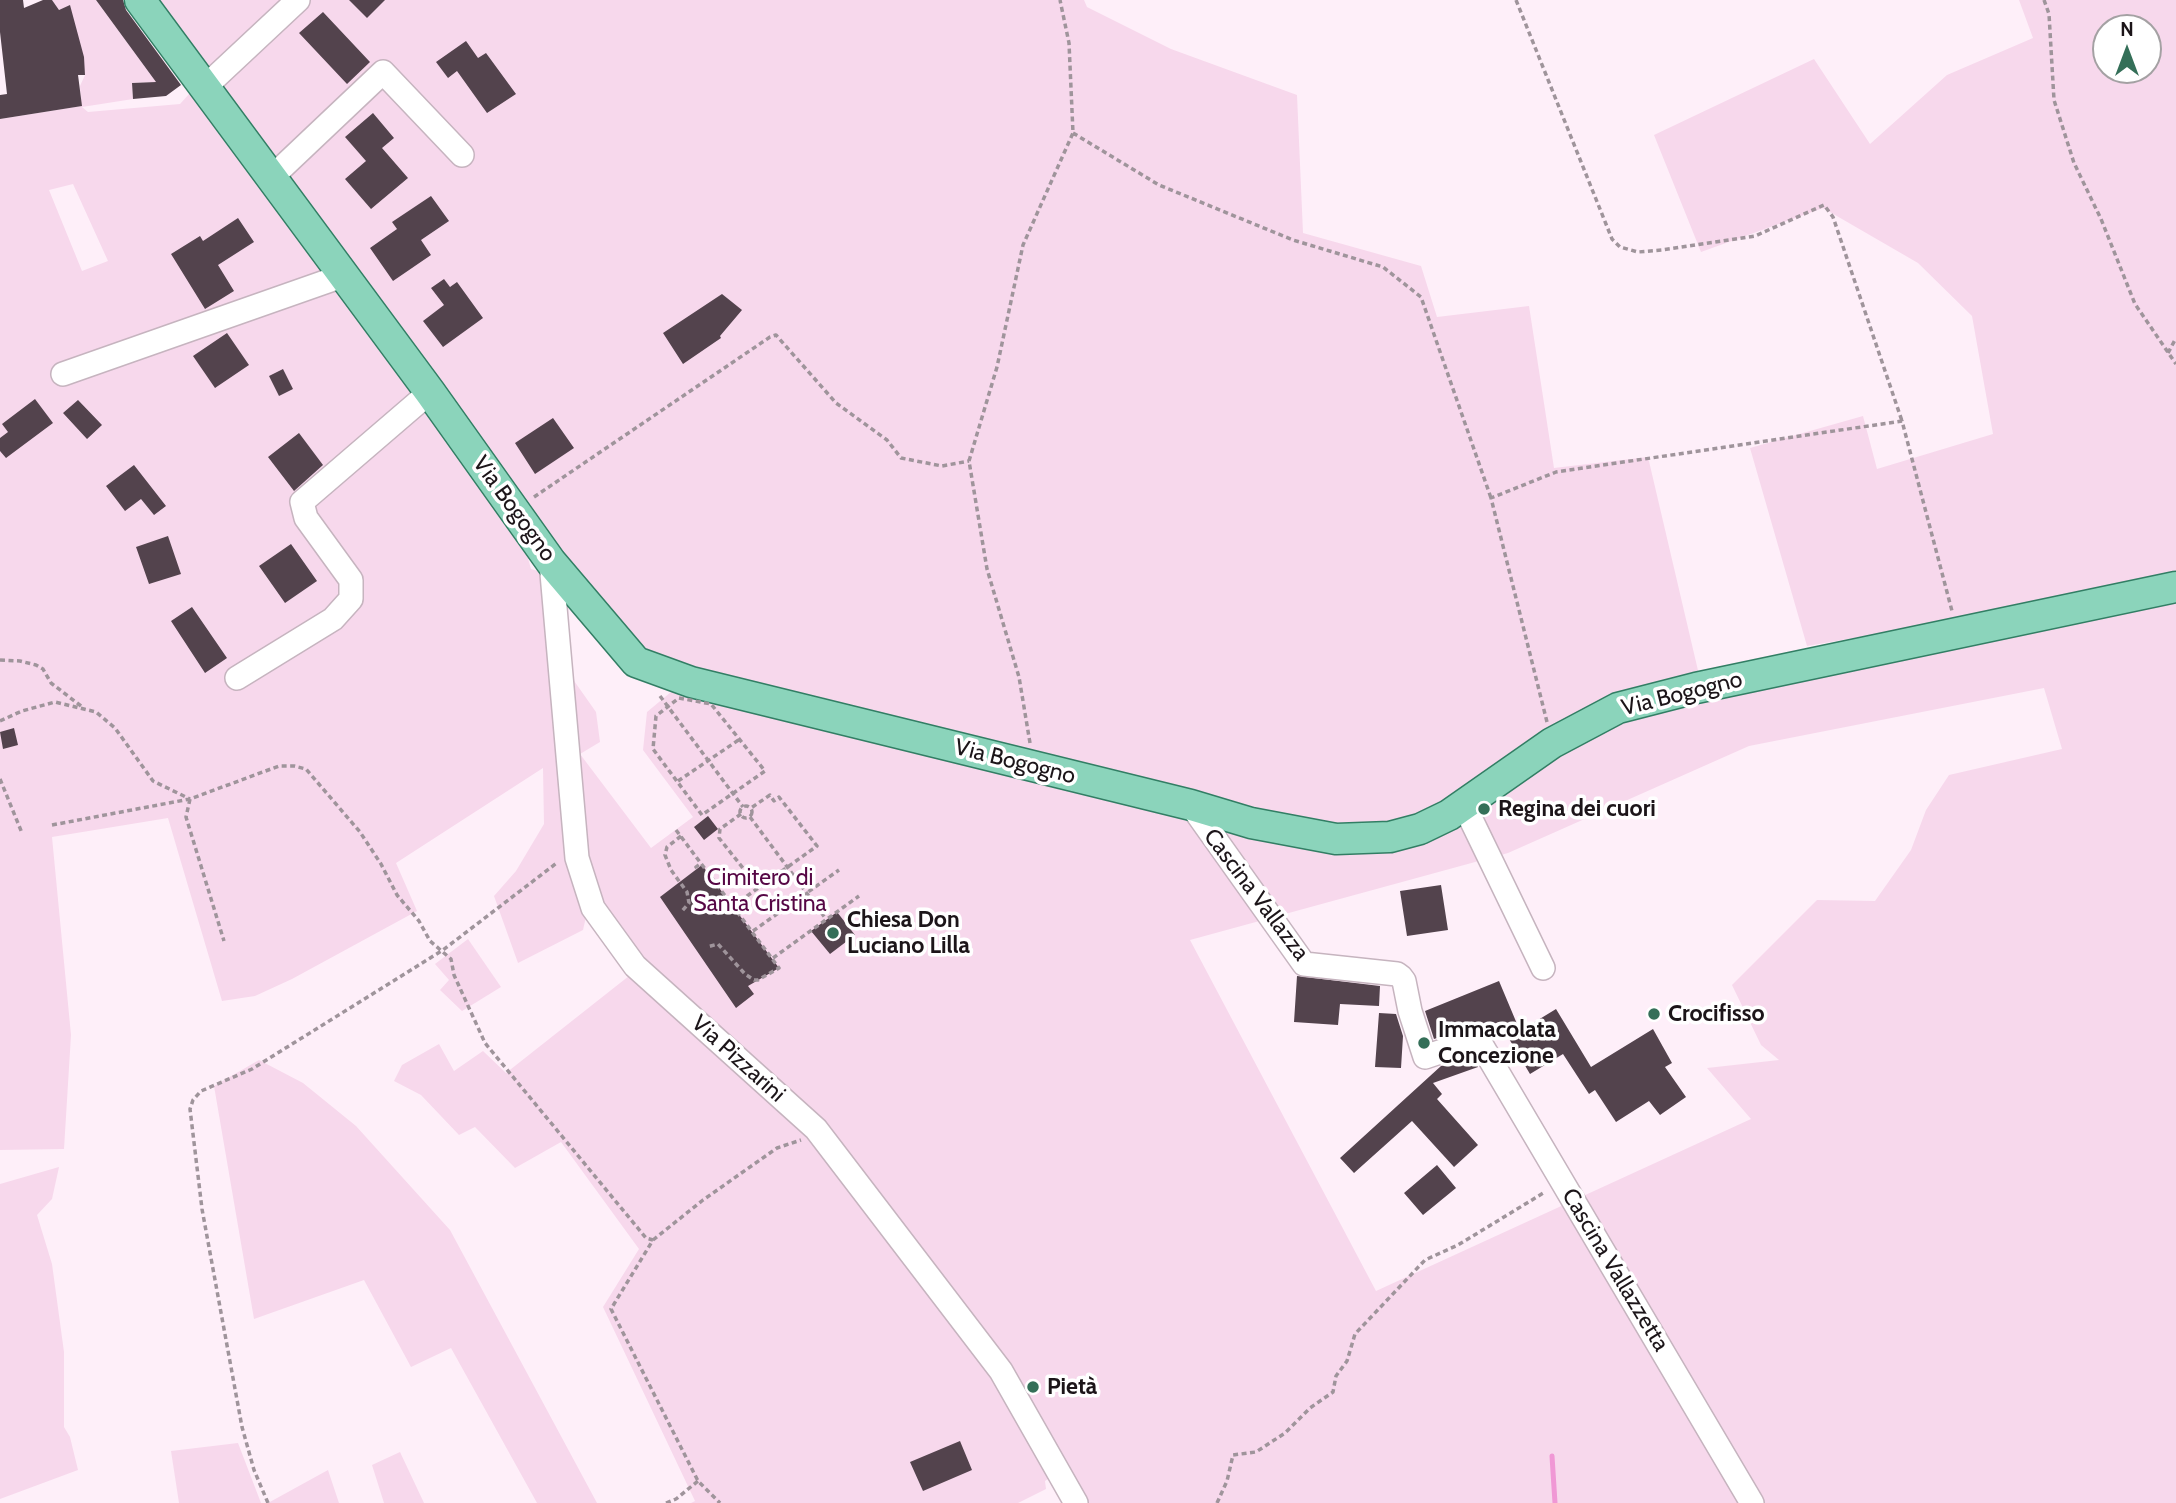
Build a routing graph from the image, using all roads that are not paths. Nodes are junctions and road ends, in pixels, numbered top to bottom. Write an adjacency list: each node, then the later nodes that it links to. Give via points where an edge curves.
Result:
1 (140, 0): 3 (main road, Via Bogogno)
2 (298, 0): 3 (street)
3 (205, 87): 5 (main road, Via Bogogno)
4 (462, 155): 5 (street, via 383,72)
5 (271, 178): 6 (main road, Via Bogogno)
6 (345, 275): 7 (street); 8 (main road, Via Bogogno)
7 (63, 374)
8 (430, 391): 9 (main road, Via Bogogno); 11 (street, via 302,502 306,518 351,580 351,599 333,619)
9 (551, 562): 12 (main road, Via Bogogno, via 636,662 691,682); 16 (street, Via Pizzarini, via 577,858 593,908 635,967 821,1136 1001,1371)
10 (2176, 587): 13 (main road, Via Bogogno, via 1618,708 1552,743)
11 (237, 678)
12 (1191, 805): 13 (main road, Via Bogogno, via 1251,823 1336,839 1390,837 1420,828); 15 (street, Cascina Vallazza, via 1304,964 1401,977 1425,1057)
13 (1464, 805): 14 (street)
14 (1543, 968)
15 (1476, 1039): 17 (street, Cascina Vallazzetta)
16 (1076, 1503)
17 (1752, 1503)

